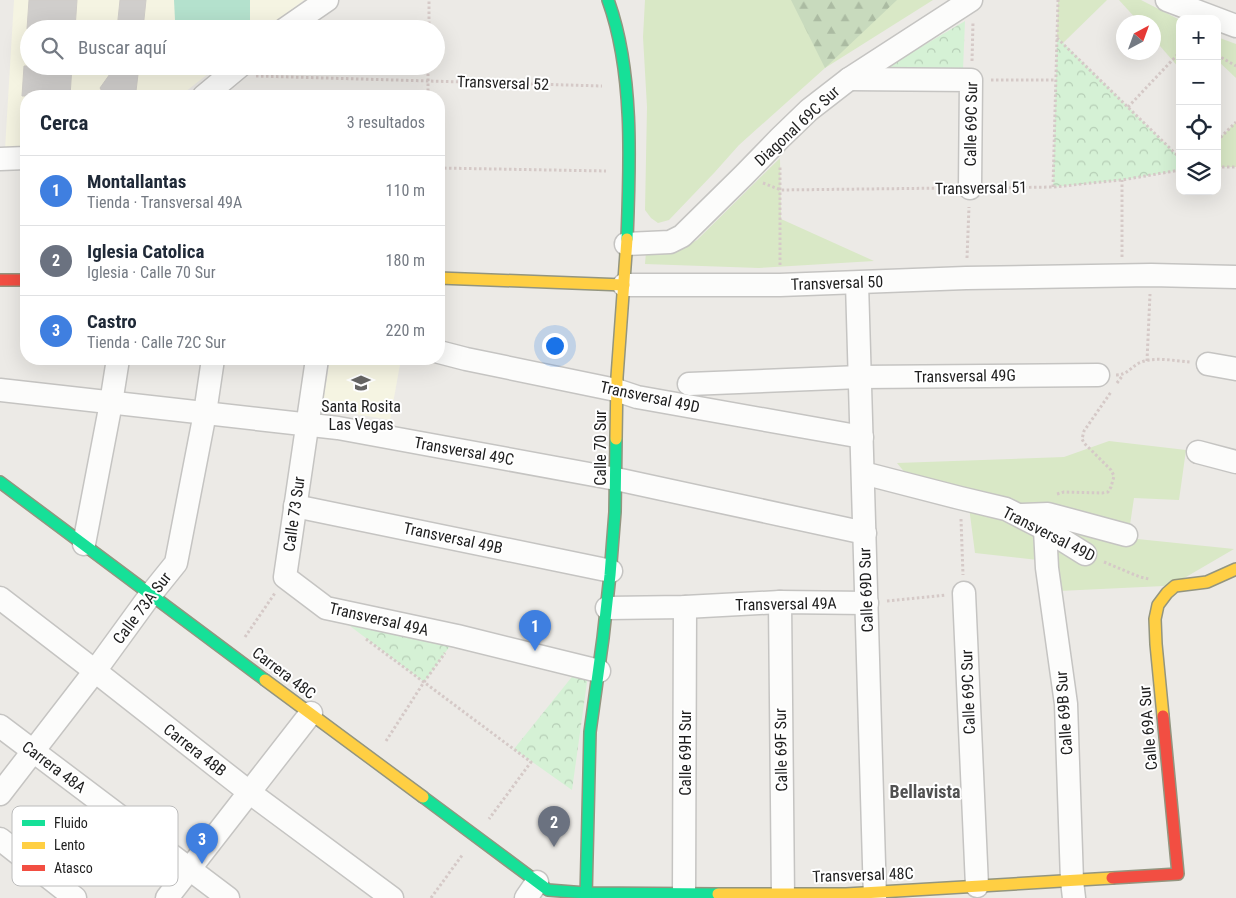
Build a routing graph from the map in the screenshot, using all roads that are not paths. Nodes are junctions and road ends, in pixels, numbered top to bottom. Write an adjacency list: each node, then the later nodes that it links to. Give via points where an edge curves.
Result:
1 (327, 0): 6 (street)
2 (608, 0): 14 (street, Calle 70 Sur, via 619,38 625,86 628,134)
3 (1166, 0): 7 (street)
4 (1218, 0): 7 (street)
5 (972, 10): 9 (street, Diagonal 69C Sur)
6 (299, 20)
7 (1233, 24)
8 (229, 75): 10 (street)
9 (849, 79): 13 (street, Calle 69C Sur, via 971,80); 14 (street, Diagonal 69C Sur, via 809,110 682,236 670,242)
10 (211, 90)
11 (20, 158): 12 (street)
12 (0, 159)
13 (970, 188)
14 (626, 244): 20 (street, Calle 70 Sur)
15 (1236, 277): 19 (street, Transversal 50, via 1151,275)
16 (445, 278): 20 (street, Transversal 50)
17 (0, 280): 18 (street)
18 (20, 280)
19 (857, 283): 20 (street, Transversal 50); 28 (street, Calle 69D Sur)
20 (624, 285): 31 (street, Calle 70 Sur)
21 (445, 354): 31 (street, Transversal 49D)
22 (1208, 364): 26 (street)
23 (117, 365): 32 (street)
24 (212, 365): 33 (street, Calle 73A Sur)
25 (316, 365): 34 (street, Calle 73 Sur)
26 (1236, 369)
27 (1098, 375): 28 (street, Transversal 49G)
28 (860, 377): 29 (street, Transversal 49G); 35 (street, Calle 69D Sur)
29 (689, 384)
30 (0, 390): 32 (street, Transversal 49C)
31 (616, 390): 35 (street, Transversal 49D, via 637,398); 39 (street, Calle 70 Sur)
32 (111, 403): 33 (street, Transversal 49C); 46 (street)
33 (205, 413): 34 (street, Transversal 49C); 52 (street, Calle 73A Sur, via 176,563)
34 (307, 424): 39 (street, Transversal 49C); 41 (street, Calle 73 Sur)
35 (862, 437): 38 (street, Calle 69D Sur)
36 (1198, 452): 37 (street)
37 (1236, 462)
38 (863, 473): 42 (street, Transversal 49D, via 1006,509); 44 (street, Calle 69D Sur)
39 (616, 479): 44 (street, Transversal 49C); 49 (street, Calle 70 Sur)
40 (0, 482): 46 (street, Carrera 48C)
41 (295, 506): 49 (street, Transversal 49B); 50 (street, Calle 73 Sur)
42 (1019, 516): 43 (street, Transversal 49D); 45 (street, via 1048,514)
43 (1045, 529): 47 (street, Transversal 49D); 75 (street, Calle 69B Sur, via 1047,568 1066,704)
44 (864, 533): 55 (street, Calle 69D Sur)
45 (1126, 534)
46 (84, 544): 52 (street, Carrera 48C)
47 (1084, 554)
48 (1236, 569): 70 (street, Calle 69A Sur, via 1207,582 1175,586 1158,605 1155,619)
49 (611, 570): 57 (street, Calle 70 Sur)
50 (285, 578): 59 (street, Transversal 49A, via 326,608)
51 (964, 593): 74 (street, Calle 69C Sur)
52 (151, 594): 58 (street, Calle 73A Sur); 60 (street, Carrera 48C)
53 (0, 598): 58 (street, Carrera 48B)
54 (780, 602): 55 (street, Transversal 49A); 56 (street, Transversal 49A); 80 (street, Calle 69F Sur)
55 (867, 603): 78 (street, Calle 69D Sur)
56 (685, 607): 57 (street, Transversal 49A); 79 (street, Calle 69H Sur)
57 (607, 608): 59 (street, Calle 70 Sur)
58 (96, 671): 62 (street, Calle 73A Sur); 63 (street, Carrera 48B)
59 (599, 671): 77 (street, Calle 70 Sur, via 590,732)
60 (311, 713): 63 (street); 76 (street, Carrera 48C, via 476,837)
61 (0, 726): 62 (street, Carrera 48A)
62 (33, 751): 64 (street, Calle 73A Sur); 65 (street, Carrera 48A)
63 (249, 792): 69 (street); 84 (street, Carrera 48B)
64 (0, 794)
65 (106, 806)
66 (0, 839): 67 (street)
67 (12, 848)
68 (178, 861): 69 (street, Carrera 48A)
69 (189, 869): 71 (street); 83 (street, Carrera 48A)
70 (1178, 874): 75 (street, Transversal 48C)
71 (178, 884)
72 (60, 886): 81 (street)
73 (176, 886): 82 (street)
74 (977, 886): 75 (street, Transversal 48C); 78 (street, Transversal 48C)
75 (1073, 889)
76 (537, 890): 77 (street, Transversal 48C)
77 (586, 895): 79 (street, Transversal 48C)
78 (875, 895): 80 (street, Transversal 48C)
79 (684, 896): 80 (street, Transversal 48C)
80 (783, 896)
81 (75, 898)
82 (167, 898)
83 (228, 898)
84 (392, 898)

